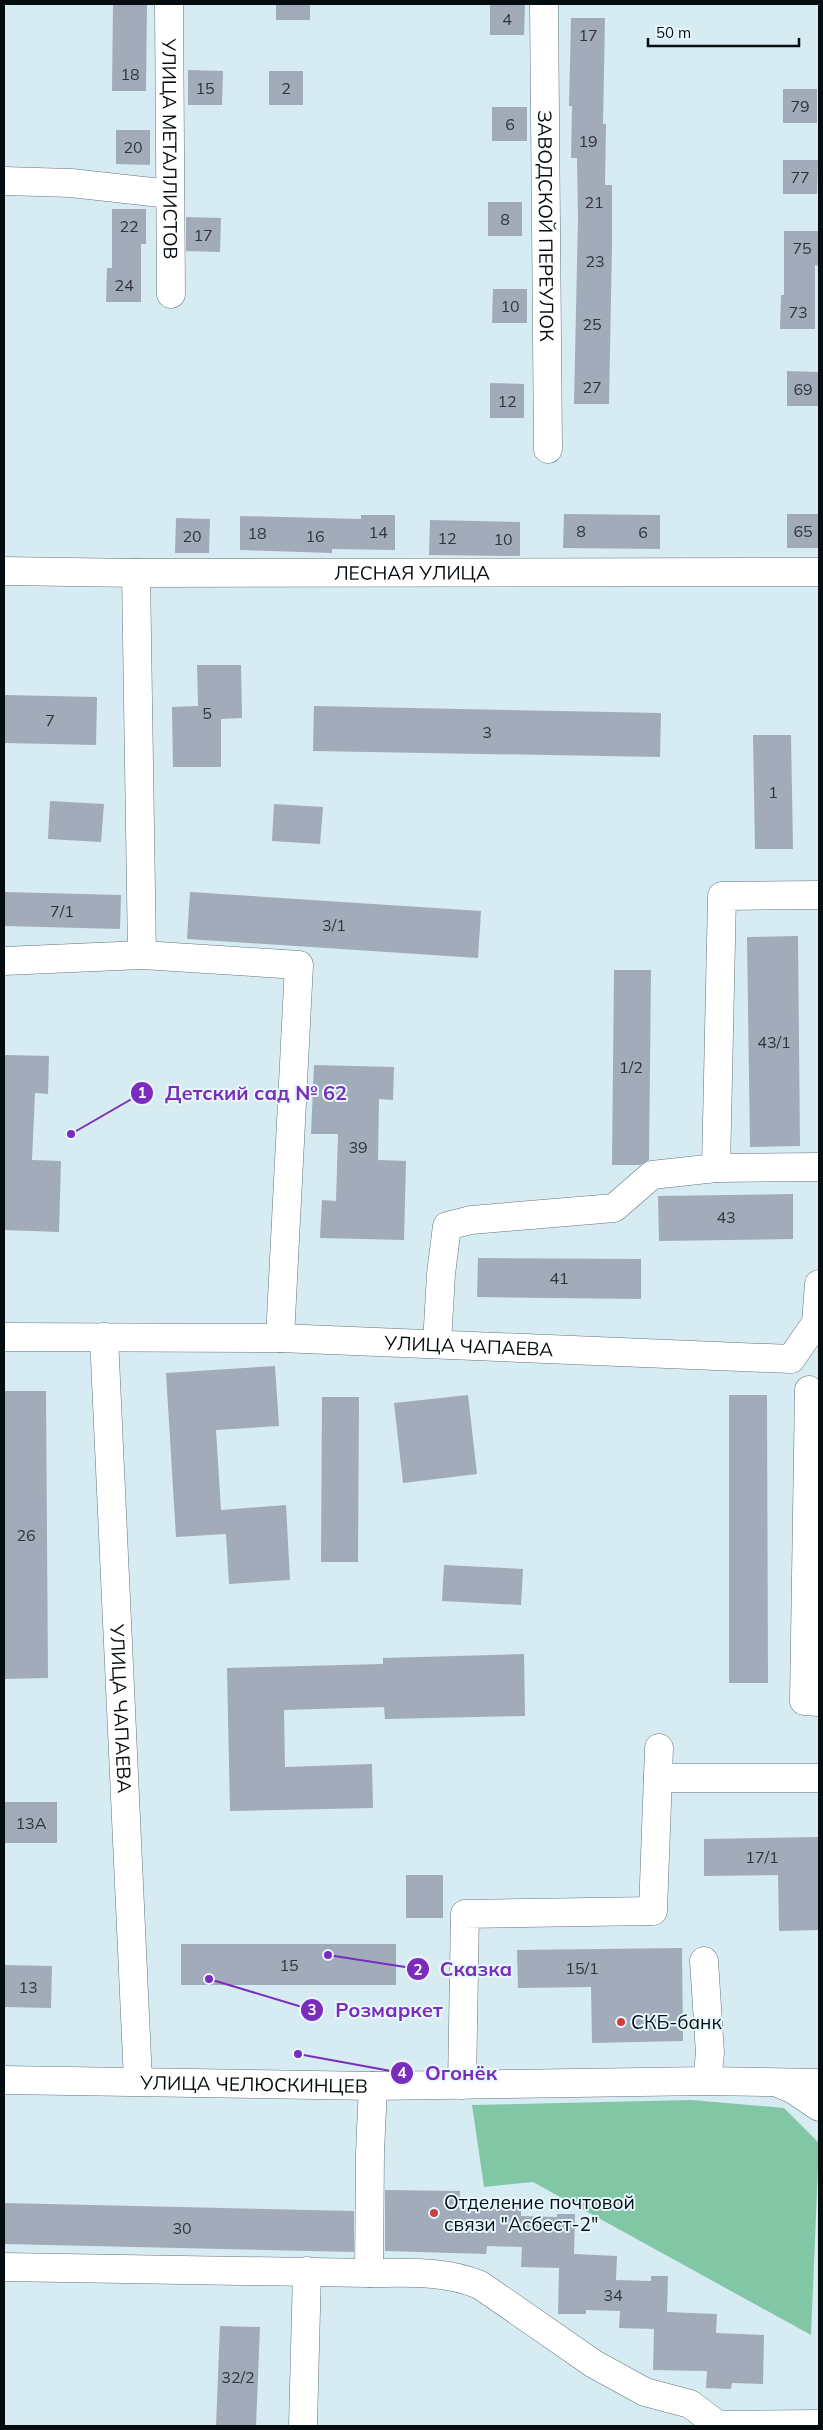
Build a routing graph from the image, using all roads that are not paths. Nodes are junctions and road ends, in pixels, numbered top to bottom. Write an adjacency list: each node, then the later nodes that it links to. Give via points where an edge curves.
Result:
1 (169, 4): 4 (street, УЛИЦА МЕТАЛЛИСТОВ)
2 (544, 4): 6 (street, ЗАВОДСКОЙ ПЕРЕУЛОК)
3 (4, 181): 4 (street, via 71,183)
4 (170, 194): 5 (street, УЛИЦА МЕТАЛЛИСТОВ)
5 (171, 294)
6 (548, 450)
7 (4, 571): 9 (street, ЛЕСНАЯ УЛИЦА)
8 (819, 572): 9 (street, ЛЕСНАЯ УЛИЦА)
9 (136, 573): 11 (street)
10 (819, 895): 14 (street, via 722,896)
11 (142, 955): 12 (street); 18 (street, via 299,965)
12 (4, 961)
13 (819, 1167): 14 (street)
14 (716, 1168): 19 (street, via 652,1175 614,1208 470,1220 447,1226 440,1274)
15 (819, 1284): 19 (street, УЛИЦА ЧАПАЕВА, via 816,1323 791,1359 668,1362)
16 (4, 1337): 17 (street, УЛИЦА ЧАПАЕВА)
17 (104, 1337): 18 (street, УЛИЦА ЧАПАЕВА); 27 (street, УЛИЦА ЧАПАЕВА)
18 (280, 1338): 19 (street, УЛИЦА ЧАПАЕВА)
19 (437, 1344)
20 (810, 1390): 21 (street, via 804,1701)
21 (819, 1702)
22 (659, 1748): 23 (street)
23 (658, 1778): 24 (street); 31 (street, via 653,1911 465,1914)
24 (819, 1778)
25 (704, 1962): 28 (street, via 710,2052)
26 (4, 2080): 27 (street, УЛИЦА ЧЕЛЮСКИНЦЕВ)
27 (138, 2081): 32 (street, УЛИЦА ЧЕЛЮСКИНЦЕВ)
28 (707, 2081): 29 (street, УЛИЦА ЧЕЛЮСКИНЦЕВ); 31 (street, УЛИЦА ЧЕЛЮСКИНЦЕВ)
29 (774, 2082): 30 (street, УЛИЦА ЧЕЛЮСКИНЦЕВ); 33 (street, via 794,2090)
30 (819, 2083)
31 (462, 2085): 32 (street, УЛИЦА ЧЕЛЮСКИНЦЕВ)
32 (373, 2086): 36 (street)
33 (819, 2107)
34 (4, 2267): 35 (street)
35 (307, 2271): 36 (street); 38 (street)
36 (369, 2273): 39 (street, via 432,2272 480,2285 594,2364 645,2392 690,2404)
37 (819, 2424): 39 (street)
38 (303, 2426)
39 (718, 2426)

